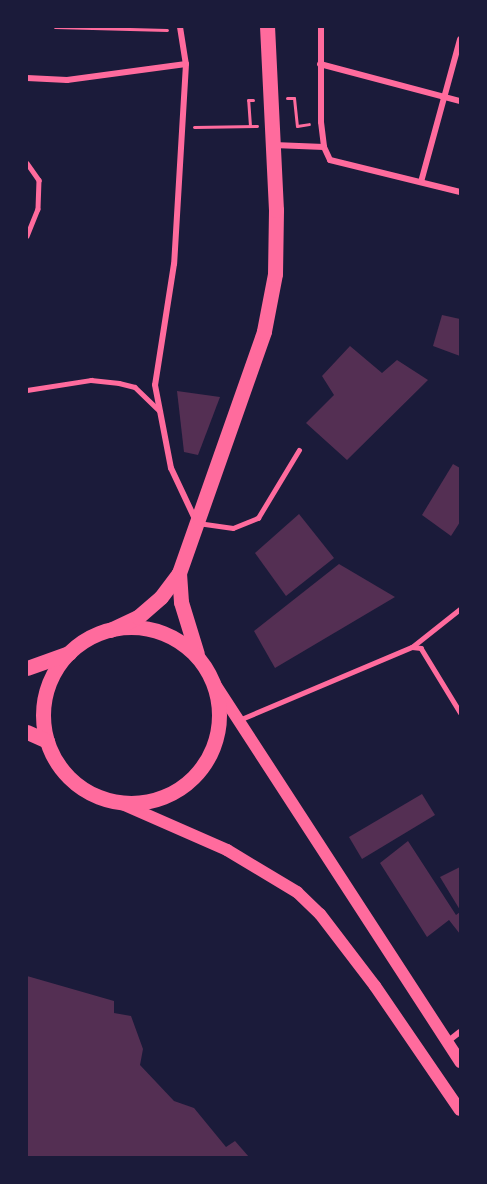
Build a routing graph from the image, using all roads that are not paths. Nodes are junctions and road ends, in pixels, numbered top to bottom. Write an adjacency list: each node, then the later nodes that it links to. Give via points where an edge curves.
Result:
1 (267, 27): 10 (main road)
2 (321, 27): 6 (street)
3 (181, 29): 5 (street)
4 (460, 39): 8 (street)
5 (186, 64): 7 (street, via 68,80); 17 (street, via 174,264 155,385)
6 (320, 64): 8 (street); 11 (street)
7 (27, 78)
8 (444, 98): 9 (street); 13 (street)
9 (460, 101)
10 (273, 145): 11 (street); 19 (main road, via 275,274 264,331)
11 (324, 147): 13 (street, via 330,159)
12 (27, 163): 15 (lane, via 36,172 39,199)
13 (421, 182): 14 (street)
14 (460, 192)
15 (27, 236)
16 (27, 390): 17 (lane, via 92,381 119,383 135,387)
17 (160, 411): 19 (street, via 171,468)
18 (299, 450): 19 (lane, via 258,518 232,528)
19 (196, 523): 20 (main road)
20 (179, 573): 22 (main road, via 161,597 138,616); 25 (main road, via 183,612)
21 (460, 609): 23 (lane)
22 (110, 630): 24 (main road, via 87,639); 25 (main road, via 134,627 158,631 180,642)
23 (412, 647): 28 (lane, via 421,648); 29 (lane)
24 (69, 653): 26 (main road); 31 (main road, via 54,672 46,694 43,718)
25 (198, 658): 27 (main road)
26 (27, 668)
27 (211, 678): 29 (main road); 32 (main road, via 219,704 218,730 209,756 193,777 172,793 147,802)
28 (460, 712)
29 (239, 720): 34 (main road)
30 (27, 732): 31 (main road)
31 (47, 741): 32 (main road, via 57,763 78,786)
32 (120, 803): 36 (main road, via 227,850 297,892 320,914 375,986)
33 (460, 1032): 34 (street)
34 (447, 1042): 35 (main road)
35 (460, 1060)
36 (460, 1110)

